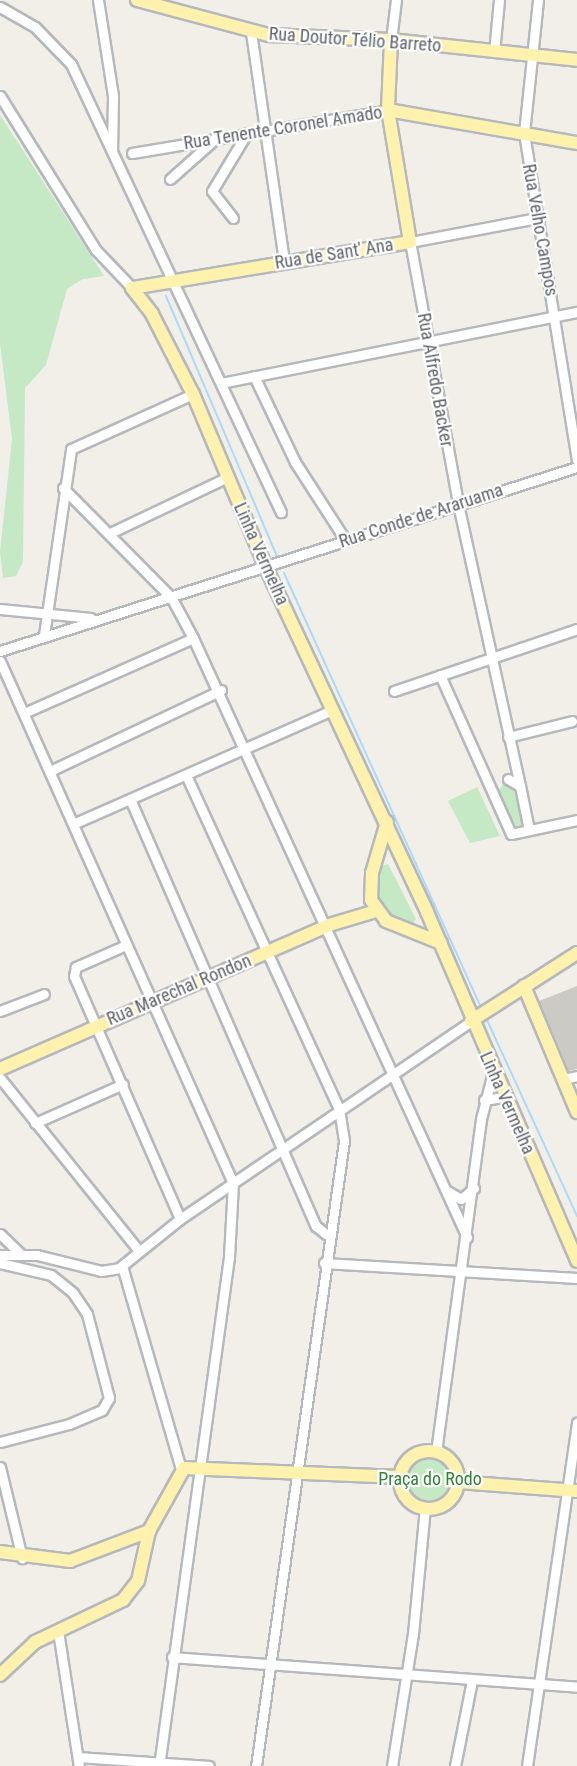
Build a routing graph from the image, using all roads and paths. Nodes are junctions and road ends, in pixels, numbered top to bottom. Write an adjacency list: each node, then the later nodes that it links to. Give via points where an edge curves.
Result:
1 (98, 0): 22 (street, via 114,96)
2 (137, 0): 7 (main road, Rua Doutor Télio Barreto)
3 (396, 0): 9 (street, Rua Alfredo Backer)
4 (499, 0): 11 (street)
5 (538, 0): 12 (street, Rua Velho Campos)
6 (0, 7): 22 (street, via 56,44)
7 (251, 32): 8 (main road, Rua Doutor Télio Barreto); 17 (street)
8 (360, 39): 9 (main road, Rua Doutor Télio Barreto); 14 (main road)
9 (391, 40): 10 (main road, Rua Doutor Télio Barreto); 14 (main road, Rua Alfredo Backer)
10 (417, 43): 11 (main road, Rua Doutor Télio Barreto); 14 (main road)
11 (494, 52): 12 (main road, Rua Doutor Télio Barreto)
12 (531, 57): 13 (main road, Rua Doutor Télio Barreto); 19 (street, Rua Velho Campos)
13 (577, 60)
14 (387, 63): 16 (main road, Rua Alfredo Backer)
15 (0, 96): 30 (street, via 96,250)
16 (388, 110): 17 (street, Rua Tenente Coronel Amado); 19 (main road, Rua Tenente Coronel Amado); 27 (main road, Rua Alfredo Backer)
17 (265, 130): 18 (street, Rua Tenente Coronel Amado); 28 (street)
18 (247, 133): 20 (street, Rua Tenente Coronel Amado); 25 (street, via 212,191)
19 (524, 133): 21 (main road, Rua Tenente Coronel Amado); 26 (street, Rua Velho Campos)
20 (216, 138): 23 (street, Rua Tenente Coronel Amado); 24 (street)
21 (577, 143)
22 (112, 151): 29 (street)
23 (132, 153)
24 (170, 179)
25 (233, 218)
26 (537, 218): 27 (street, Rua de Sant' Ana); 32 (street, Rua Velho Campos)
27 (410, 242): 28 (main road, Rua de Sant' Ana); 33 (street, Rua Alfredo Backer)
28 (284, 262): 29 (main road, Rua de Sant' Ana)
29 (173, 279): 30 (main road, Rua de Sant' Ana); 35 (street)
30 (132, 288): 36 (main road, Linha Vermelha, via 152,314)
31 (577, 312): 32 (street)
32 (555, 317): 33 (street); 37 (street, Rua Velho Campos)
33 (427, 339): 34 (street); 41 (street, Rua Alfredo Backer)
34 (254, 376): 35 (street); 44 (street, via 295,462)
35 (221, 383): 42 (street)
36 (193, 394): 39 (main road, Linha Vermelha); 40 (street, via 75,445 69,454)
37 (577, 459)
38 (577, 467): 41 (street, Rua Conde de Araruama)
39 (228, 477): 43 (street); 45 (main road, Linha Vermelha)
40 (63, 488): 43 (street); 48 (street)
41 (458, 503): 44 (street, Rua Conde de Araruama); 54 (street, Rua Alfredo Backer)
42 (281, 512)
43 (110, 532): 46 (street)
44 (346, 541): 45 (street, Rua Conde de Araruama)
45 (266, 568): 46 (street, Rua Conde de Araruama); 59 (main road, Linha Vermelha)
46 (171, 597): 49 (street, Rua Conde de Araruama); 52 (street)
47 (0, 609): 48 (street)
48 (46, 612): 49 (street); 51 (street)
49 (93, 618): 51 (street, Rua Conde de Araruama)
50 (577, 629): 54 (street)
51 (44, 636): 53 (street, Rua Conde de Araruama)
52 (193, 638): 57 (street); 60 (street)
53 (0, 651)
54 (490, 659): 56 (street); 62 (street, Rua Alfredo Backer)
55 (0, 661): 60 (street)
56 (440, 675): 58 (street); 68 (street)
57 (221, 690): 63 (street); 65 (street)
58 (394, 691)
59 (332, 710): 63 (street); 72 (main road, Linha Vermelha)
60 (24, 713): 65 (street)
61 (572, 721): 62 (street)
62 (507, 736): 64 (street, Rua Alfredo Backer)
63 (247, 747): 66 (street); 79 (street)
64 (511, 757): 67 (street, Rua Alfredo Backer); 69 (street, Rua Alfredo Backer)
65 (52, 770): 73 (street)
66 (186, 775): 70 (street); 83 (street)
67 (508, 779): 68 (street); 69 (street)
68 (489, 784): 74 (street, via 511,834)
69 (520, 786): 74 (street, Rua Alfredo Backer)
70 (130, 799): 73 (street); 85 (street)
71 (577, 820): 74 (street)
72 (387, 822): 75 (main road); 76 (main road, Linha Vermelha)
73 (75, 823): 82 (street)
74 (529, 830)
75 (376, 860): 76 (main road, via 390,855); 77 (main road)
76 (405, 861): 78 (main road, Linha Vermelha)
77 (374, 905): 79 (main road, Rua Marechal Rondon); 80 (main road)
78 (427, 912): 80 (main road, via 421,926); 81 (main road, Linha Vermelha)
79 (329, 925): 83 (main road, Rua Marechal Rondon); 93 (street)
80 (402, 930): 81 (main road)
81 (441, 943): 90 (main road, Linha Vermelha)
82 (126, 945): 88 (street); 91 (street, via 74,971)
83 (264, 953): 85 (main road, Rua Marechal Rondon); 101 (street)
84 (577, 953): 86 (main road)
85 (206, 978): 88 (main road, Rua Marechal Rondon); 104 (street)
86 (524, 986): 90 (main road); 97 (main road)
87 (44, 994): 89 (street)
88 (152, 1001): 91 (main road, Rua Marechal Rondon); 105 (street)
89 (0, 1011)
90 (480, 1016): 93 (street); 94 (main road, Linha Vermelha)
91 (97, 1026): 92 (main road, Rua Marechal Rondon); 98 (street)
92 (0, 1069)
93 (393, 1072): 101 (street); 107 (street)
94 (493, 1072): 99 (main road, Linha Vermelha); 100 (street)
95 (577, 1076): 97 (street)
96 (0, 1078): 103 (street)
97 (562, 1079): 102 (main road)
98 (123, 1084): 103 (street); 108 (street)
99 (504, 1097): 100 (street); 115 (main road, Linha Vermelha)
100 (484, 1100): 106 (street)
101 (339, 1109): 104 (street); 110 (street, via 344,1141)
102 (577, 1112)
103 (35, 1123): 112 (street)
104 (286, 1149): 105 (street); 110 (street, via 316,1226)
105 (233, 1183): 108 (street); 125 (street, via 229,1257)
106 (475, 1186): 107 (street, via 461,1199); 111 (street)
107 (446, 1191): 111 (street)
108 (180, 1219): 112 (street)
109 (0, 1234): 113 (street)
110 (326, 1234): 117 (street)
111 (467, 1237): 119 (street)
112 (139, 1251): 118 (street)
113 (20, 1253): 114 (street); 118 (street, via 101,1271)
114 (0, 1255)
115 (577, 1261)
116 (0, 1263): 122 (street, via 51,1275 80,1302 107,1405 69,1424)
117 (324, 1263): 119 (street); 127 (street)
118 (122, 1266): 126 (street)
119 (463, 1272): 120 (street); 123 (street)
120 (577, 1278)
121 (577, 1423): 130 (street)
122 (0, 1442)
123 (436, 1452): 128 (main road, via 412,1456); 129 (main road, via 452,1463)
124 (0, 1467): 134 (street)
125 (199, 1467): 126 (main road); 127 (main road); 136 (street)
126 (181, 1469): 132 (main road)
127 (298, 1473): 128 (main road); 137 (street)
128 (400, 1477): 131 (main road, via 404,1495)
129 (458, 1482): 130 (main road); 131 (main road, via 450,1500)
130 (572, 1490): 141 (street)
131 (425, 1508): 139 (street)
132 (149, 1531): 134 (main road, via 70,1561); 135 (main road, via 143,1565 130,1592 110,1608)
133 (0, 1552): 134 (main road)
134 (22, 1558)
135 (58, 1631): 138 (main road, via 23,1650); 143 (street)
136 (172, 1657): 137 (street); 144 (street)
137 (270, 1667): 139 (street); 146 (street)
138 (0, 1675)
139 (405, 1676): 140 (street); 147 (street)
140 (472, 1680): 141 (street); 148 (street)
141 (538, 1685): 142 (street); 149 (street)
142 (577, 1687)
143 (79, 1762): 144 (street)
144 (159, 1765): 145 (street)
145 (208, 1766)
146 (256, 1766)
147 (392, 1766)
148 (455, 1766)
149 (527, 1766)

